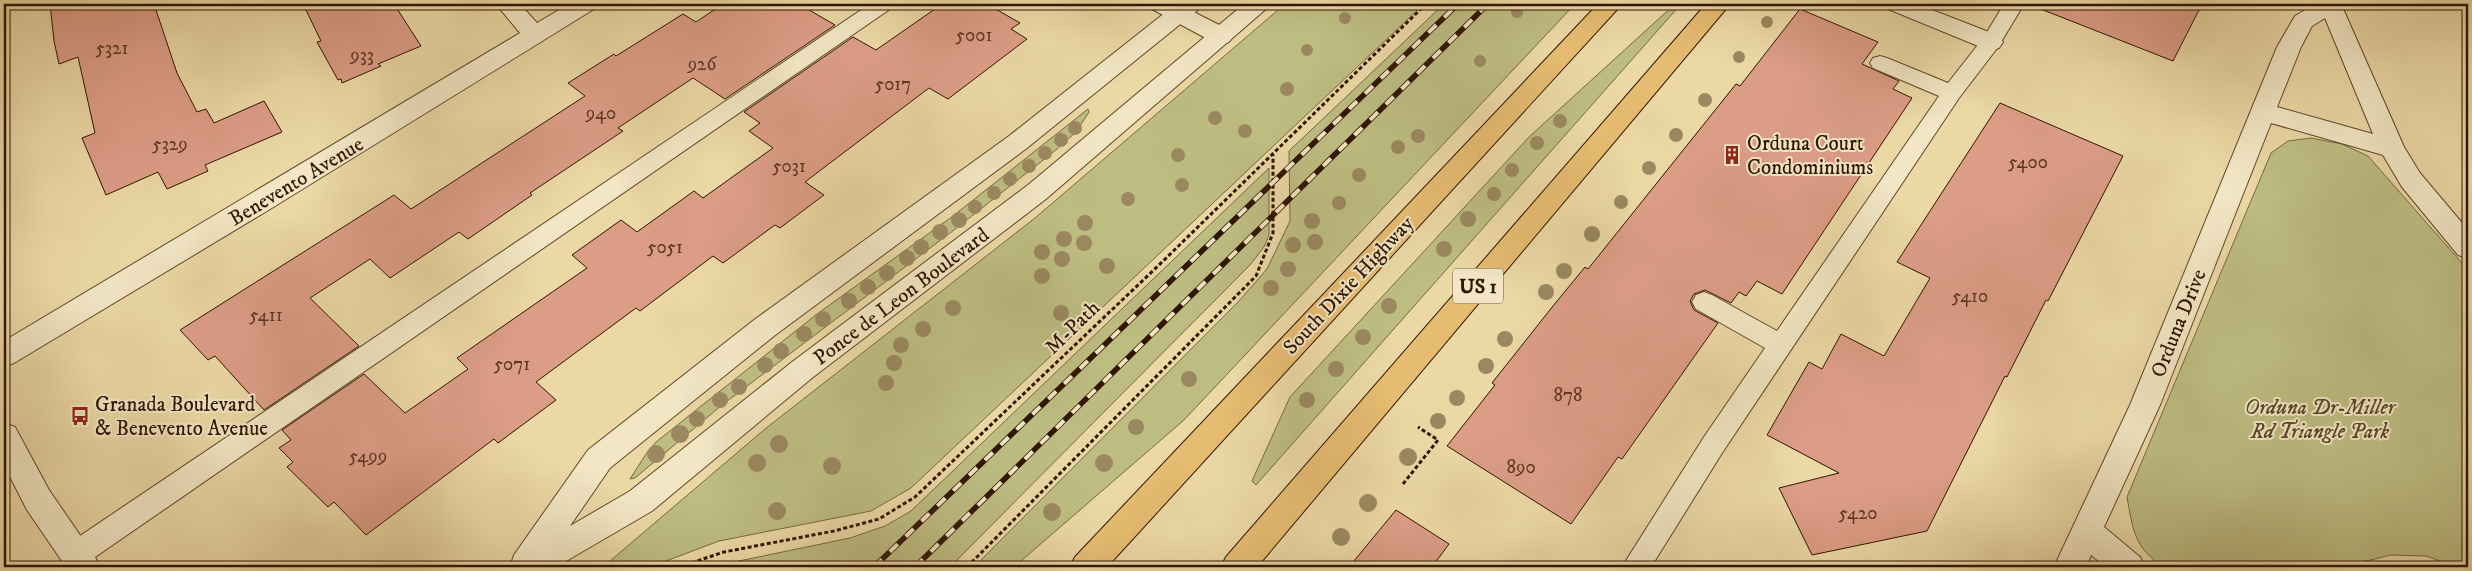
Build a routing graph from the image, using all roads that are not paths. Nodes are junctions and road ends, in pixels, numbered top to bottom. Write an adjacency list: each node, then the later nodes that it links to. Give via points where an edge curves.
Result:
1 (506, 4): 11 (street)
2 (586, 4): 11 (street, Benevento Avenue)
3 (882, 4): 24 (lane, via 192,477)
4 (1258, 4): 12 (street, Ponce de Leon Boulevard)
5 (1611, 4): 27 (highway, South Dixie Highway)
6 (1719, 4): 28 (highway, US 1)
7 (1896, 4): 13 (street)
8 (2014, 4): 13 (lane)
9 (2330, 4): 16 (street, Orduna Drive, via 2303,22 2289,47); 17 (street, Orduna Drive)
10 (1177, 7): 12 (street); 25 (street, via 1018,142 764,328 599,459)
11 (535, 35): 21 (street, Benevento Avenue)
12 (1221, 36): 26 (street, Ponce de Leon Boulevard, via 1037,192 802,370 641,501)
13 (1991, 42): 15 (lane)
14 (1880, 63): 15 (lane)
15 (1952, 94): 20 (lane)
16 (2264, 112): 17 (street); 23 (street, Orduna Drive, via 2144,405)
17 (2392, 148): 18 (street, Orduna Drive, via 2411,180)
18 (2468, 248)
19 (1704, 302): 20 (lane)
20 (1782, 345): 29 (lane, via 1712,446)
21 (4, 355)
22 (4, 436): 24 (street, via 38,500)
23 (2087, 532): 30 (street, Orduna Drive); 31 (street)
24 (80, 561)
25 (523, 567)
26 (528, 567)
27 (1086, 567)
28 (1236, 567)
29 (1636, 567)
30 (2070, 567)
31 (2129, 567)

